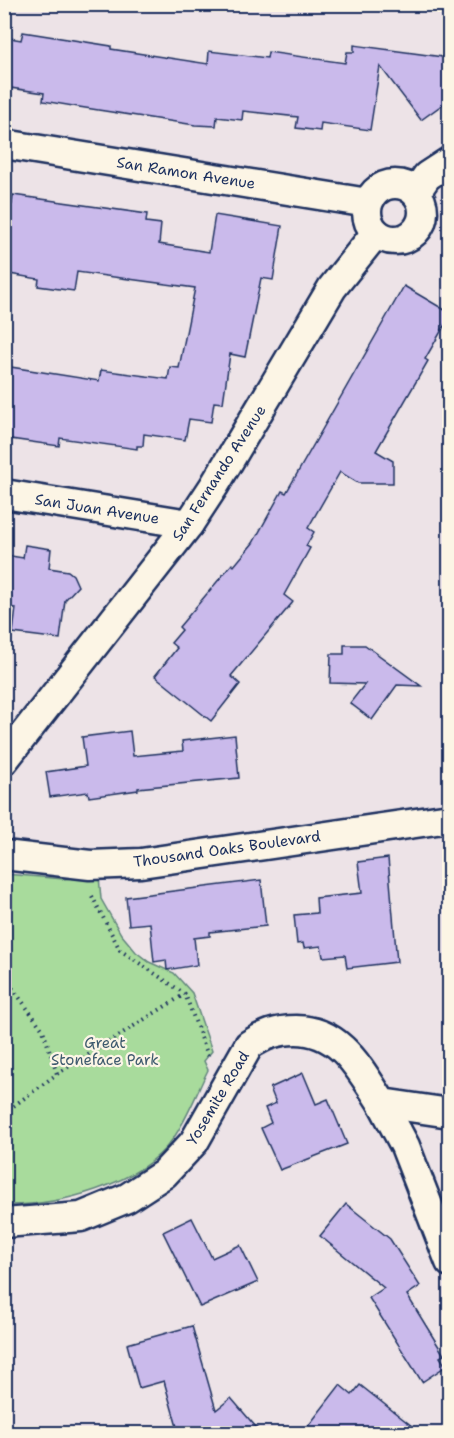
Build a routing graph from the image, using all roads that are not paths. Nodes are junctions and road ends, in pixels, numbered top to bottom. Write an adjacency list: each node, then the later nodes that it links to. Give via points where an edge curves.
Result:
1 (4, 144): 4 (street, San Ramon Avenue)
2 (450, 161): 3 (street, via 428,176)
3 (416, 192): 4 (street, via 389,184 380,188); 5 (street, via 423,219 412,235 394,241)
4 (368, 203): 5 (street, via 367,219)
5 (376, 233): 7 (street, San Fernando Avenue, via 332,288)
6 (4, 494): 7 (street, San Juan Avenue)
7 (189, 524): 8 (street, San Fernando Avenue)
8 (4, 760)
9 (450, 818): 10 (street, Thousand Oaks Boulevard, via 141,862 90,865)
10 (4, 855)
11 (382, 1103): 12 (street); 13 (street, Yosemite Road, via 338,1043 324,1034 282,1030 263,1035 249,1046 194,1142 164,1174 127,1198 81,1217); 14 (street, Yosemite Road, via 405,1146)
12 (450, 1113)
13 (4, 1223)
14 (450, 1262)

